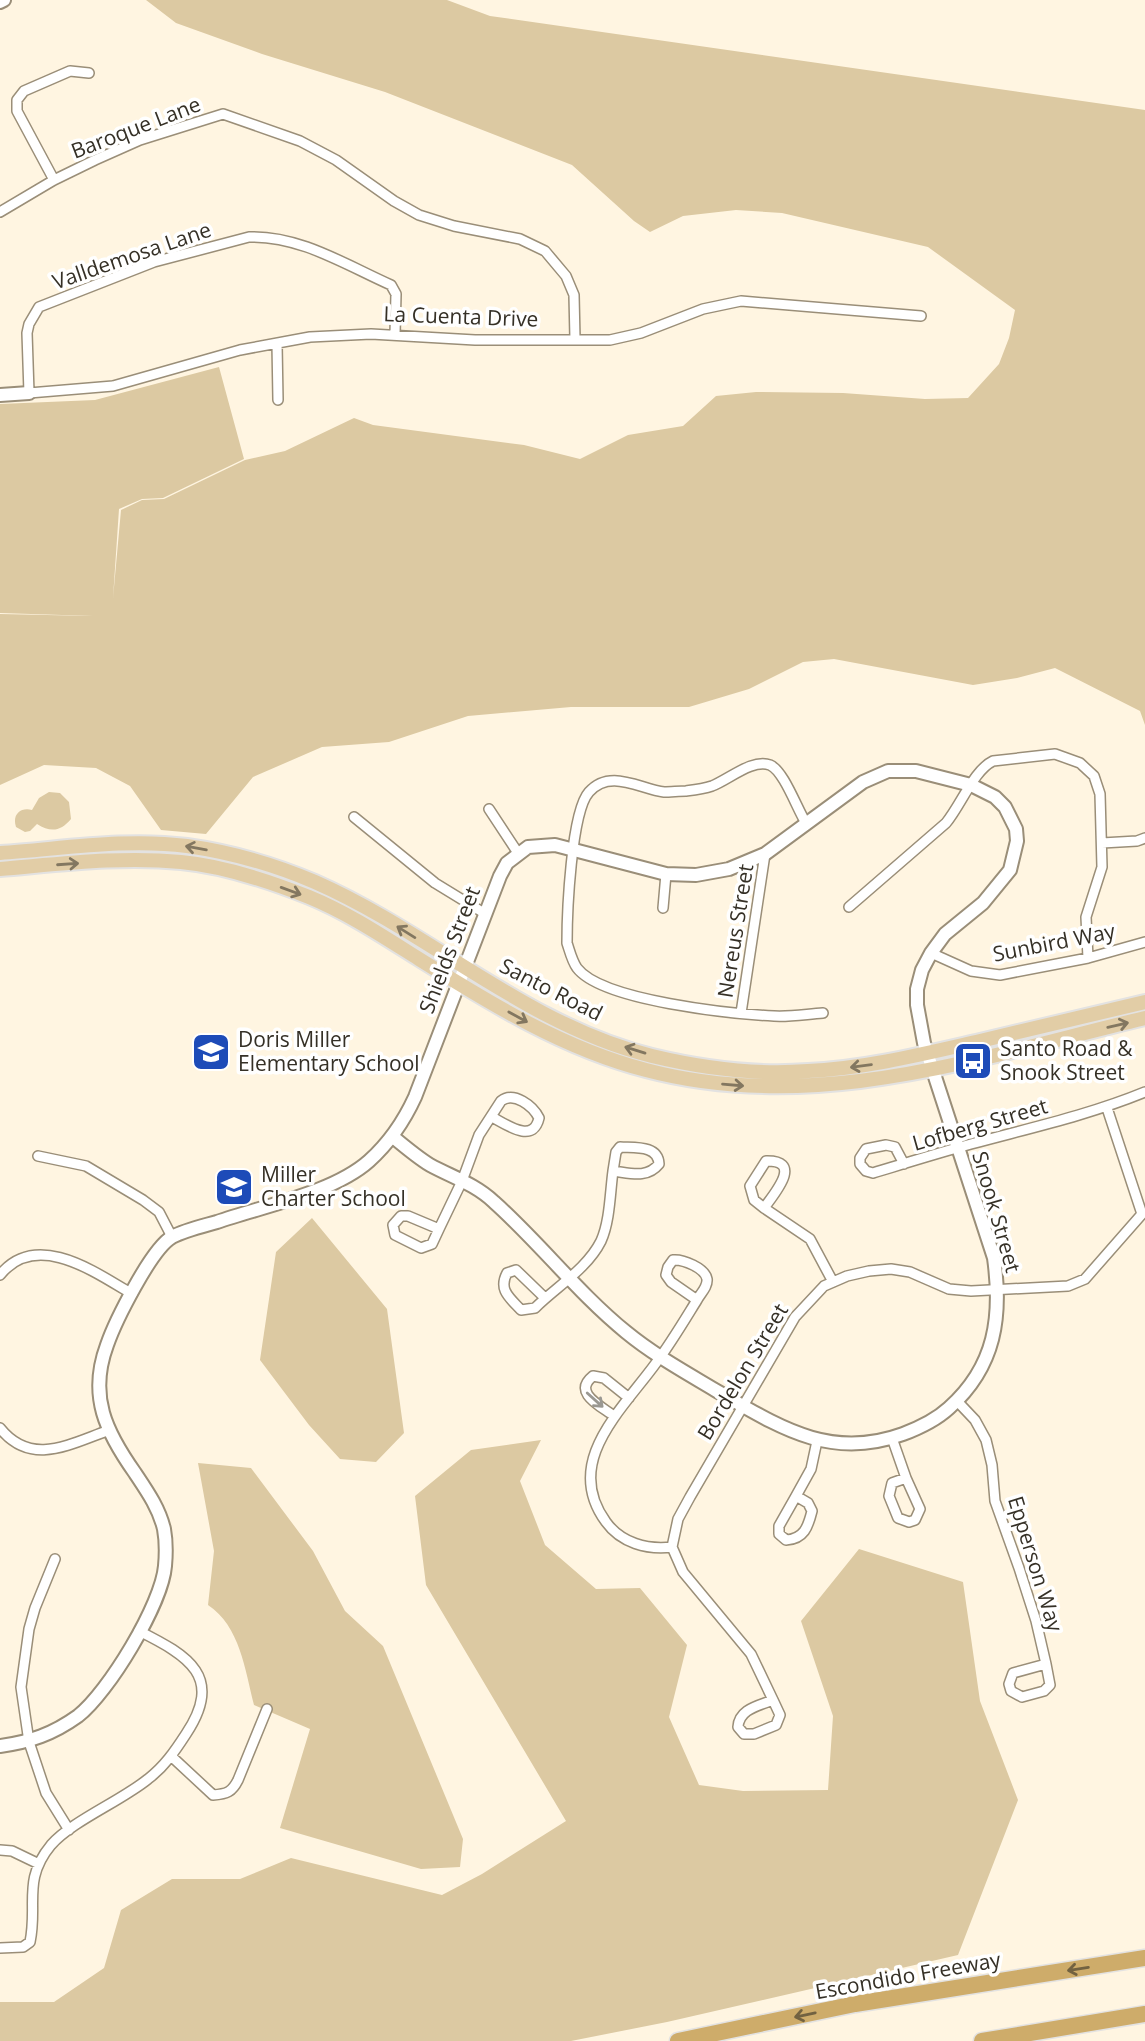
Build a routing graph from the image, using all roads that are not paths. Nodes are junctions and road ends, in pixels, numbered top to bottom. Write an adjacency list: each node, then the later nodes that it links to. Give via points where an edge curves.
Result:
1 (89, 73): 2 (street, via 58,75 24,91 17,100 17,111)
2 (54, 180): 3 (street, Baroque Lane); 6 (street, Baroque Lane, via 140,141 223,114 300,141 419,215 520,239 545,251 566,276 573,295)
3 (0, 211)
4 (921, 316): 6 (street, La Cuenta Drive, via 741,301 610,340)
5 (395, 334): 6 (street, La Cuenta Drive); 7 (street, La Cuenta Drive, via 310,337); 8 (street, Valldemosa Lane, via 396,294 391,285 300,244 249,237 154,262 39,307 27,333)
6 (575, 340)
7 (276, 344): 8 (street, La Cuenta Drive, via 113,386); 10 (street)
8 (29, 393): 9 (street, La Cuenta Drive)
9 (0, 395)
10 (278, 400)
11 (971, 785): 14 (street, via 916,771 888,771 863,782); 16 (street, via 993,761 1055,754 1080,762 1094,776 1100,794); 23 (street, via 946,823); 27 (street, Snook Street, via 1006,807 1016,828 1015,855 1010,870 983,903 945,934)
12 (489, 809): 19 (street)
13 (354, 817): 25 (street, via 435,883)
14 (806, 823): 17 (street, via 778,771 765,763 756,764 692,790 665,792 618,780 604,782 586,797); 20 (street)
15 (1145, 838): 16 (street)
16 (1102, 843): 28 (street, via 1102,867 1086,917)
17 (572, 850): 19 (street, via 543,845); 22 (street); 32 (street, via 567,943 578,969 610,987 663,1003)
18 (0, 853): 29 (main road, Santo Road, one-way to 18, via 315,882 232,855 159,844)
19 (518, 853): 25 (street, Shields Street, via 507,863)
20 (765, 854): 22 (street, via 696,876); 32 (street, Nereus Street)
21 (0, 869): 30 (main road, Santo Road, one-way to 30, via 157,860 231,871 311,898)
22 (666, 874): 24 (street)
23 (849, 907)
24 (663, 908)
25 (484, 913): 29 (street, Shields Street)
26 (1145, 942): 28 (street, Sunbird Way)
27 (931, 953): 28 (street, Sunbird Way, via 971,971 1000,975); 35 (street, Snook Street, via 917,989)
28 (1088, 958)
29 (464, 968): 30 (street, Shields Street); 35 (main road, Santo Road, one-way to 29, via 806,1072 712,1067 652,1055 570,1028)
30 (458, 983): 36 (main road, Santo Road, one-way to 36, via 563,1041 647,1071 706,1082 808,1087); 40 (street, Shields Street, via 415,1097)
31 (1145, 1002): 35 (main road, Santo Road)
32 (741, 1013): 33 (street)
33 (823, 1013)
34 (1145, 1018): 36 (main road, Santo Road, one-way to 34)
35 (928, 1053): 36 (street, Snook Street)
36 (932, 1069): 41 (street, Snook Street)
37 (1145, 1092): 38 (street, Lofberg Street)
38 (1107, 1108): 41 (street, Lofberg Street); 47 (street, Bordelon Street)
39 (492, 1117): 39 (street, via 529,1132 540,1118 516,1097 501,1101); 45 (street, via 474,1145)
40 (392, 1136): 45 (street, Snook Street, via 428,1164); 51 (street, Shields Street, via 368,1162 335,1182)
41 (957, 1148): 43 (street, Lofberg Street); 55 (street, Snook Street, via 994,1258)
42 (38, 1156): 51 (street, via 86,1166 109,1179 159,1212)
43 (904, 1164): 43 (street, Lofberg Street, via 895,1147 886,1145 866,1149 860,1158 866,1171 873,1172)
44 (613, 1171): 44 (street, via 644,1174 653,1171 659,1160 652,1150 620,1147); 53 (street, via 601,1240)
45 (462, 1181): 50 (street); 53 (street, Snook Street, via 493,1201)
46 (1145, 1187): 47 (street)
47 (1134, 1190): 49 (street, Bordelon Street)
48 (764, 1208): 48 (street, via 784,1181 785,1171 776,1161 766,1161 750,1185 751,1195); 54 (street, via 810,1239)
49 (1143, 1213): 55 (street, Bordelon Street, via 1085,1279 1068,1286)
50 (439, 1229): 50 (street, via 408,1216 396,1219 393,1225 395,1234 421,1248 432,1244)
51 (172, 1237): 56 (street, Shields Street, via 149,1261)
52 (0, 1275): 56 (street, via 14,1262 51,1254)
53 (569, 1278): 57 (street); 59 (street, Snook Street)
54 (833, 1282): 55 (street, Bordelon Street, via 891,1269 949,1289); 62 (street, Bordelon Street, via 794,1317)
55 (998, 1290): 61 (street, Snook Street, via 990,1347)
56 (132, 1294): 65 (street, Shields Street, via 102,1363 100,1396)
57 (545, 1298): 57 (street, via 516,1270 507,1273 503,1291 521,1310 535,1308)
58 (697, 1300): 58 (street, via 706,1284 704,1273 682,1260 673,1261 666,1275); 59 (street)
59 (660, 1357): 60 (street); 62 (street, Snook Street)
60 (629, 1398): 63 (street); 63 (street, one-way to 63, via 604,1378 593,1376 587,1381 586,1395)
61 (957, 1401): 66 (street, Snook Street, via 934,1419); 73 (street, Epperson Way, via 986,1440 995,1501 1020,1568)
62 (742, 1406): 67 (street, Snook Street); 70 (street, Bordelon Street, via 678,1519)
63 (614, 1416): 70 (street, via 590,1472 596,1509 611,1530 628,1541 650,1548)
64 (0, 1428): 65 (street, via 14,1441 35,1450 61,1449)
65 (107, 1430): 72 (street, Shields Street, via 153,1499 165,1533 165,1568)
66 (892, 1438): 67 (street, Snook Street, via 854,1444); 68 (street)
67 (817, 1441): 69 (street, via 811,1469)
68 (906, 1478): 68 (street, via 892,1483 889,1496 898,1518 909,1522 920,1509)
69 (796, 1496): 69 (street, via 779,1526 779,1534 786,1540 802,1536 812,1511)
70 (672, 1546): 74 (street, via 683,1572 751,1654)
71 (55, 1559): 76 (street, via 34,1608 21,1687)
72 (139, 1631): 76 (street, Shields Street, via 98,1696 78,1715); 78 (street, via 187,1659 202,1690 198,1715)
73 (1046, 1664): 73 (street, Epperson Way, via 1013,1674 1011,1691 1022,1697 1044,1691 1050,1685)
74 (773, 1700): 74 (street, via 743,1713 738,1727 744,1734 776,1725 780,1715)
75 (267, 1709): 78 (street, via 238,1780 226,1794 214,1795)
76 (29, 1742): 77 (street, Shields Street); 79 (street, via 46,1793)
77 (0, 1746)
78 (172, 1756): 79 (street, via 150,1779)
79 (69, 1830): 81 (street, via 51,1845)
80 (0, 1850): 81 (street)
81 (39, 1864): 82 (street, via 31,1893 30,1942 23,1947)
82 (0, 1948)
83 (1145, 1958): 85 (highway, Escondido Freeway, one-way to 85, via 855,2004)
84 (1145, 2014): 86 (highway)
85 (678, 2041)
86 (982, 2041)

